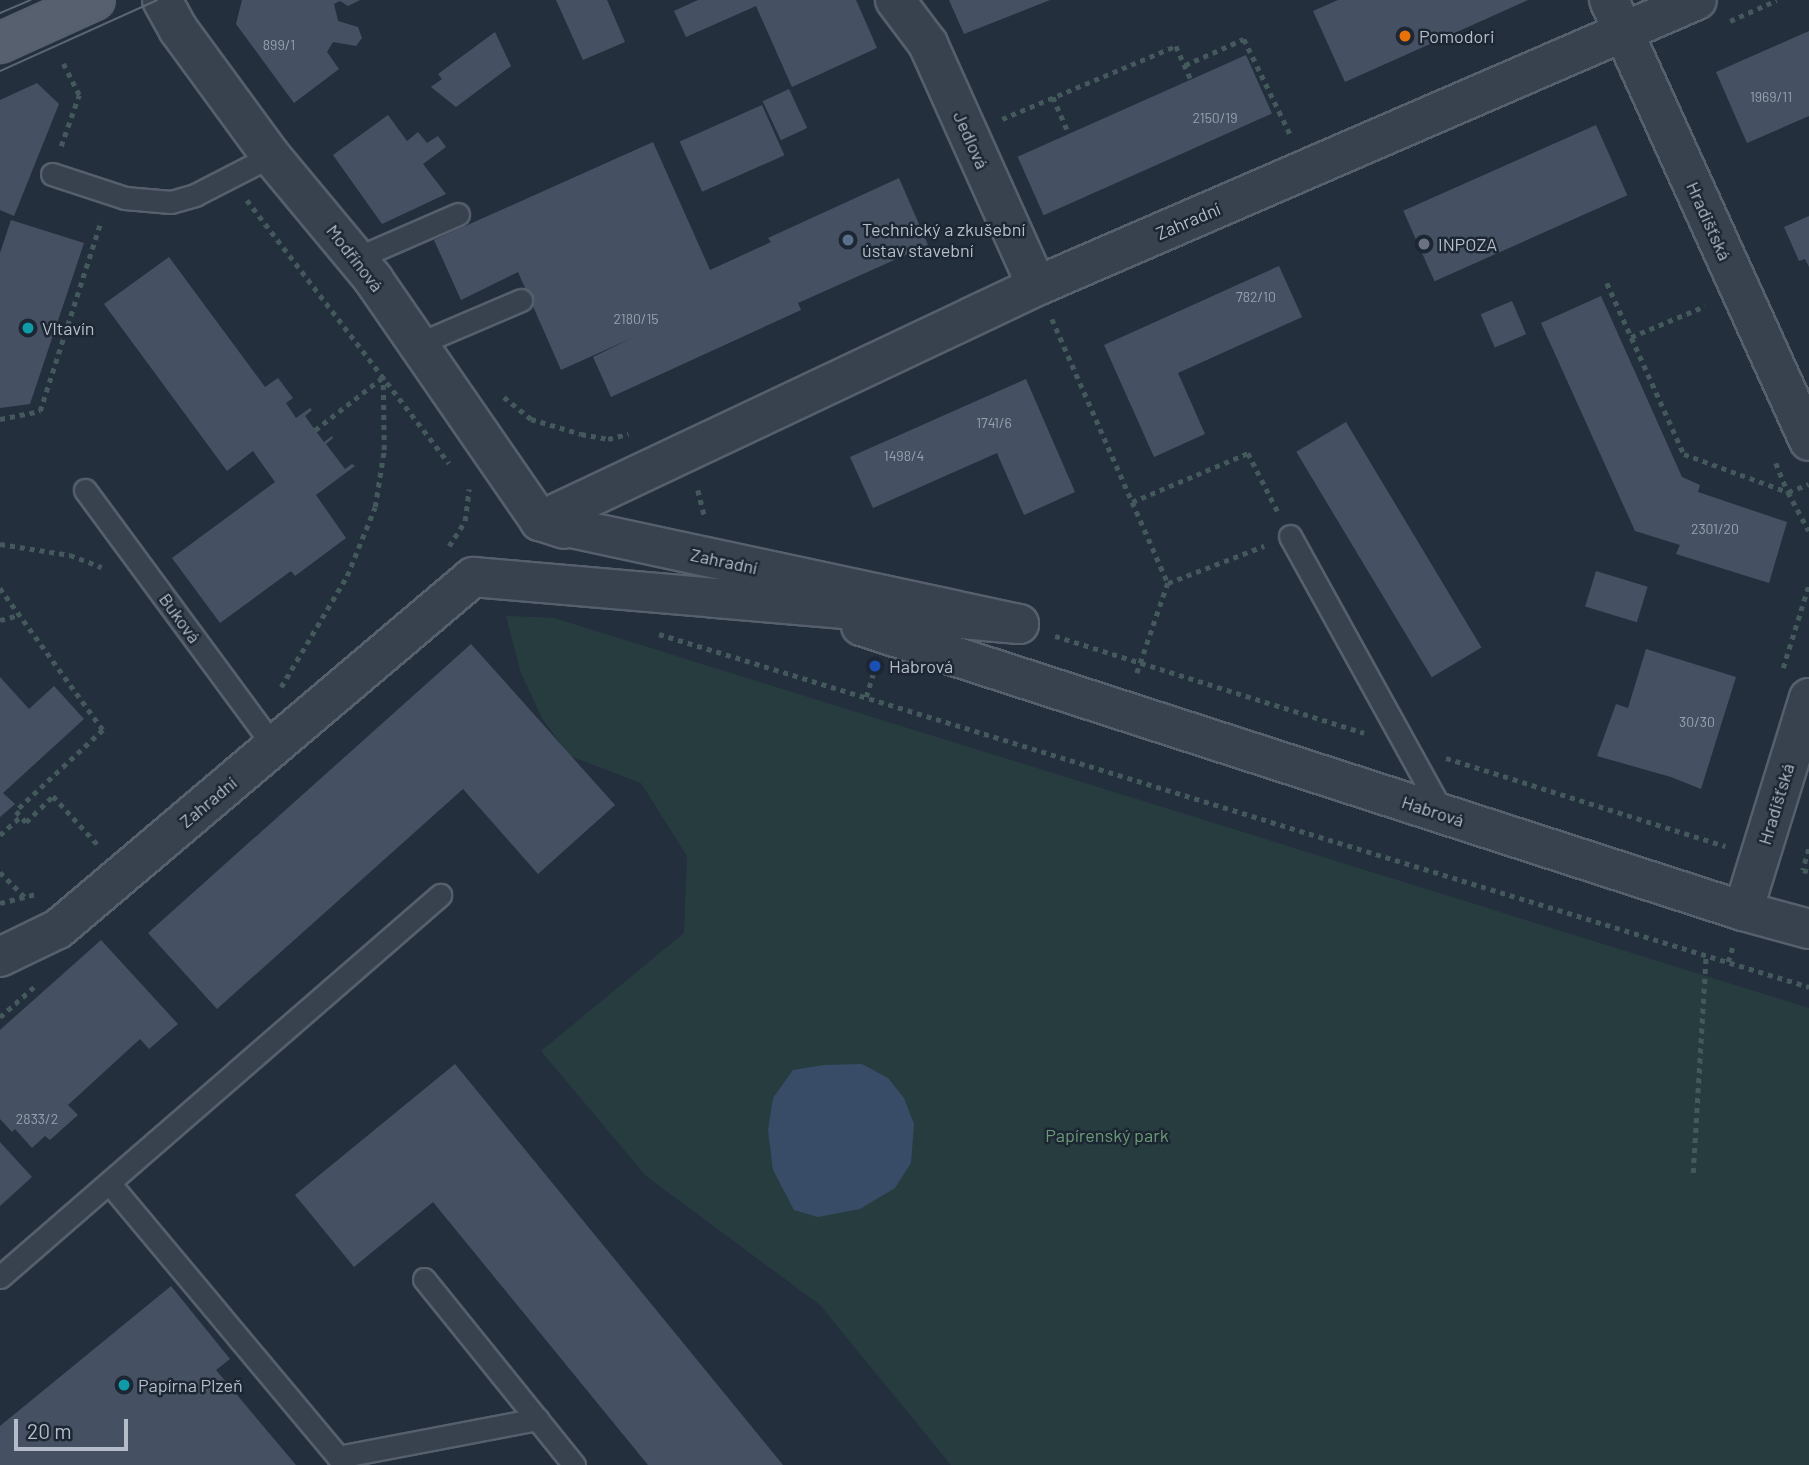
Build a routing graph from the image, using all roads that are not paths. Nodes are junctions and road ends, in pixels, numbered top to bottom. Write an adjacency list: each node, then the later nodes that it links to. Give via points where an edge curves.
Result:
1 (95, 0): 6 (main road)
2 (162, 0): 7 (street, Modřínová)
3 (895, 0): 11 (street, Jedlová, via 928,44)
4 (1697, 0): 5 (street, Zahradní)
5 (1616, 16): 11 (street, Zahradní); 14 (street, Hradišťská)
6 (0, 43)
7 (271, 156): 8 (lane, via 184,199 157,202); 10 (street, Modřínová)
8 (52, 174)
9 (458, 214): 10 (lane)
10 (357, 258): 13 (street, Modřínová)
11 (1037, 286): 16 (street, Zahradní)
12 (521, 300): 13 (lane)
13 (418, 344): 16 (street, Modřínová)
14 (1809, 441)
15 (85, 490): 19 (lane, Buková)
16 (540, 521): 19 (street, Zahradní, via 1019,624 473,577); 20 (street, Habrová)
17 (1290, 536): 20 (lane)
18 (1809, 698): 22 (street, Hradišťská)
19 (267, 736): 24 (street, Zahradní, via 58,929)
20 (1444, 815): 22 (street, Habrová)
21 (440, 895): 25 (lane)
22 (1743, 911): 23 (street, Habrová)
23 (1809, 929)
24 (0, 957)
25 (110, 1184): 26 (lane); 29 (lane)
26 (0, 1277)
27 (424, 1279): 28 (lane)
28 (537, 1419): 29 (lane); 30 (lane)
29 (341, 1461)
30 (575, 1465)

